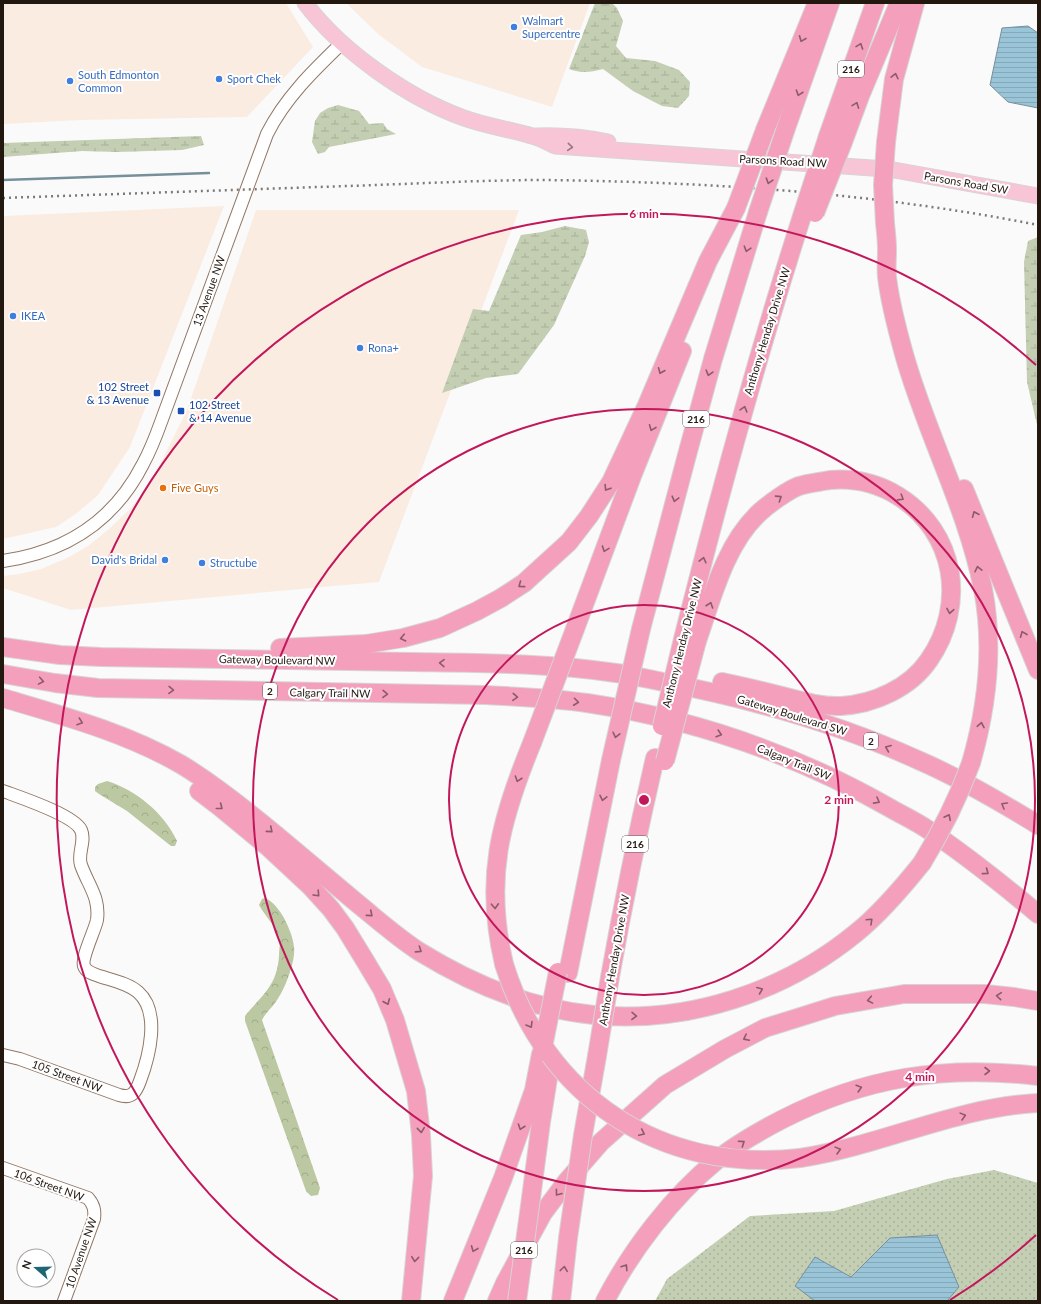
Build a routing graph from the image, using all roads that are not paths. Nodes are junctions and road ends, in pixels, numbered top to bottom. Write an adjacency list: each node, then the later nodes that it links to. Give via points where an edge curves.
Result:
1 (305, 3): 7 (main road, Parsons Road NW)
2 (817, 3): 11 (highway, one-way to 11, bridge)
3 (830, 3): 29 (highway, 216, one-way to 29, bridge, via 758,212 711,366 641,629 563,972)
4 (875, 3): 8 (highway, Anthony Henday Drive NW / 216, one-way to 4)
5 (899, 3): 8 (highway, one-way to 5, via 860,96)
6 (915, 3): 12 (highway, one-way to 6, bridge, via 883,185 886,142 894,79)
7 (342, 43): 9 (main road, Parsons Road NW, via 386,77 419,97 463,118 492,127 533,136 587,138 672,154 840,164); 13 (street, 13 Avenue NW, via 289,97 267,134 178,379 143,466 108,513 76,537 41,553)
8 (836, 139): 14 (highway, Anthony Henday Drive NW / 216, one-way to 8, bridge, via 718,503 755,370)
9 (894, 170): 10 (main road, Parsons Road SW)
10 (1038, 196)
11 (736, 208): 16 (highway, one-way to 16, via 708,261 611,482 569,542 524,583 502,598 440,628 403,638 331,646 131,650); 31 (highway, one-way to 31, bridge, via 504,818 498,851 494,905 498,939 511,988 546,1051 582,1091 614,1117 635,1129 659,1141 701,1154 749,1160 800,1158 832,1152 998,1107)
12 (887, 249): 19 (highway, one-way to 12, via 918,372 905,330); 23 (highway, one-way to 12, bridge, via 184,766 240,805 387,928 419,951 471,980 543,1006 593,1015 646,1016 683,1011 708,1007 763,989 812,964 857,933 922,863 949,817 971,763 984,712 988,674 987,621 976,560 905,356 887,276)
13 (3, 561)
14 (690, 640): 17 (highway, one-way to 17, via 725,562 742,533 760,512 798,486 843,479 866,482 888,490 910,503 923,516 944,550 952,585 951,603 947,626 938,646 922,671 908,682 886,695 864,702 830,706 702,677 588,661 540,658); 39 (highway, Anthony Henday Drive NW, one-way to 14, bridge, via 583,1135 618,930 639,860 660,760)
15 (3, 647): 16 (highway, Gateway Boulevard NW / 2, via 60,655)
16 (101, 657): 17 (highway, Gateway Boulevard NW / 2, one-way to 16)
17 (463, 663): 18 (highway, Gateway Boulevard NW / 2)
18 (551, 667): 25 (highway, Gateway Boulevard SW / 2, one-way to 18, via 931,766 812,720 692,687 620,673)
19 (1038, 670)
20 (3, 674): 22 (highway, Calgary Trail NW / 2, one-way to 22, via 55,684 98,688)
21 (3, 698): 23 (highway, one-way to 23)
22 (538, 698): 26 (highway, Calgary Trail SW / 2, one-way to 26, via 587,703 656,717 724,735 788,758 848,785 926,828 988,872)
23 (120, 736): 35 (highway, one-way to 35, via 220,807 267,846 311,888 331,908 382,989 395,1020 416,1091 421,1135 423,1176)
24 (3, 791): 28 (street, 105 Street NW, via 54,811 81,829 80,864 92,886 97,912 96,925 84,966 89,972 128,986 144,999 150,1016 151,1040 148,1058 136,1091 127,1097)
25 (1038, 825)
26 (1038, 914)
27 (1038, 1001): 37 (highway, one-way to 37, via 985,994 904,994 835,1006 765,1028 725,1049 664,1085 601,1142 543,1213)
28 (3, 1054)
29 (547, 1055): 36 (highway, one-way to 36, via 503,1178); 38 (highway, 216, bridge, via 541,1122)
30 (1038, 1076): 40 (highway, one-way to 30, via 614,1283 661,1216 717,1159 762,1129 851,1090 894,1079 961,1071 992,1071)
31 (1038, 1103)
32 (3, 1168): 33 (street, 106 Street NW, via 88,1198)
33 (93, 1205): 34 (street, 10 Avenue NW, via 94,1219)
34 (64, 1301)
35 (410, 1301)
36 (453, 1301)
37 (497, 1301)
38 (517, 1301)
39 (560, 1301)
40 (605, 1301)

